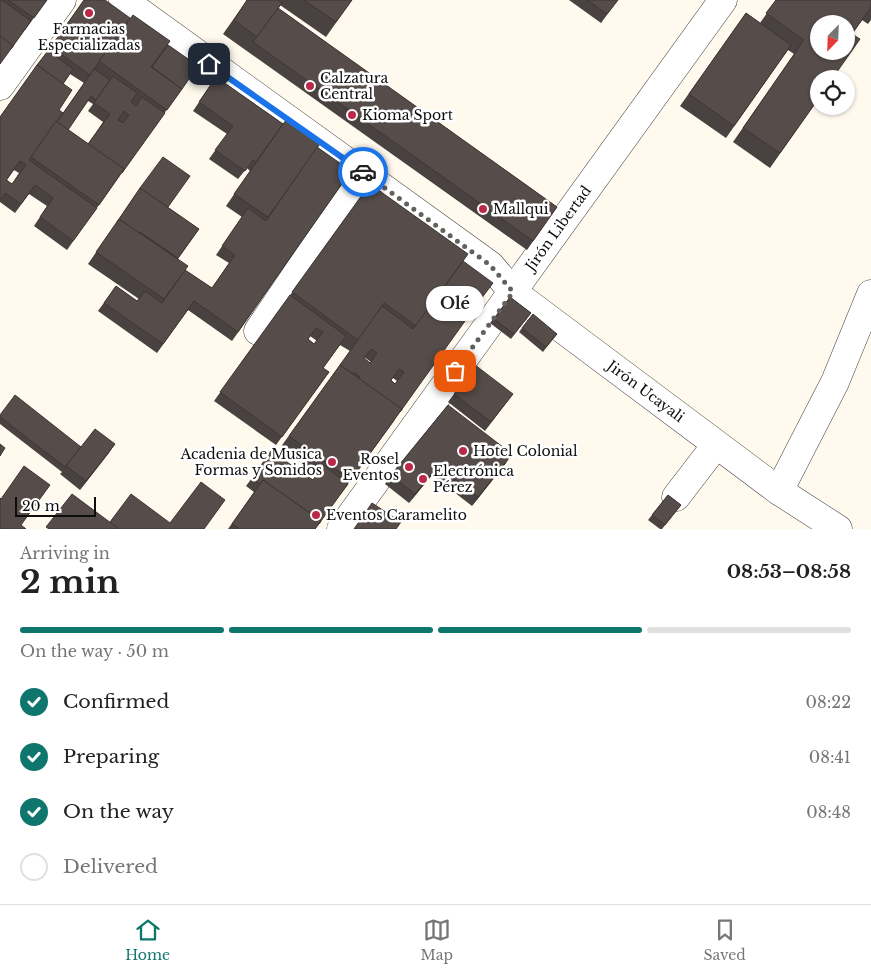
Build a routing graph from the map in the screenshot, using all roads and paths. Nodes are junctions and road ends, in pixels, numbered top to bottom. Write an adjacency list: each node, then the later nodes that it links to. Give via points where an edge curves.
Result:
1 (62, 0): 4 (street)
2 (123, 0): 5 (street, Jirón Ucayali)
3 (723, 0): 6 (street, Jirón Libertad)
4 (0, 86)
5 (365, 173): 6 (street, Jirón Ucayali, via 490,265); 8 (street)
6 (513, 292): 9 (street, Jirón Ucayali); 12 (street, Jirón Libertad)
7 (871, 294): 10 (street, via 835,382)
8 (258, 331)
9 (716, 445): 10 (street, Jirón Ucayali); 11 (street)
10 (779, 492): 13 (street, Jirón Ucayali)
11 (676, 497)
12 (341, 529)
13 (838, 529)

